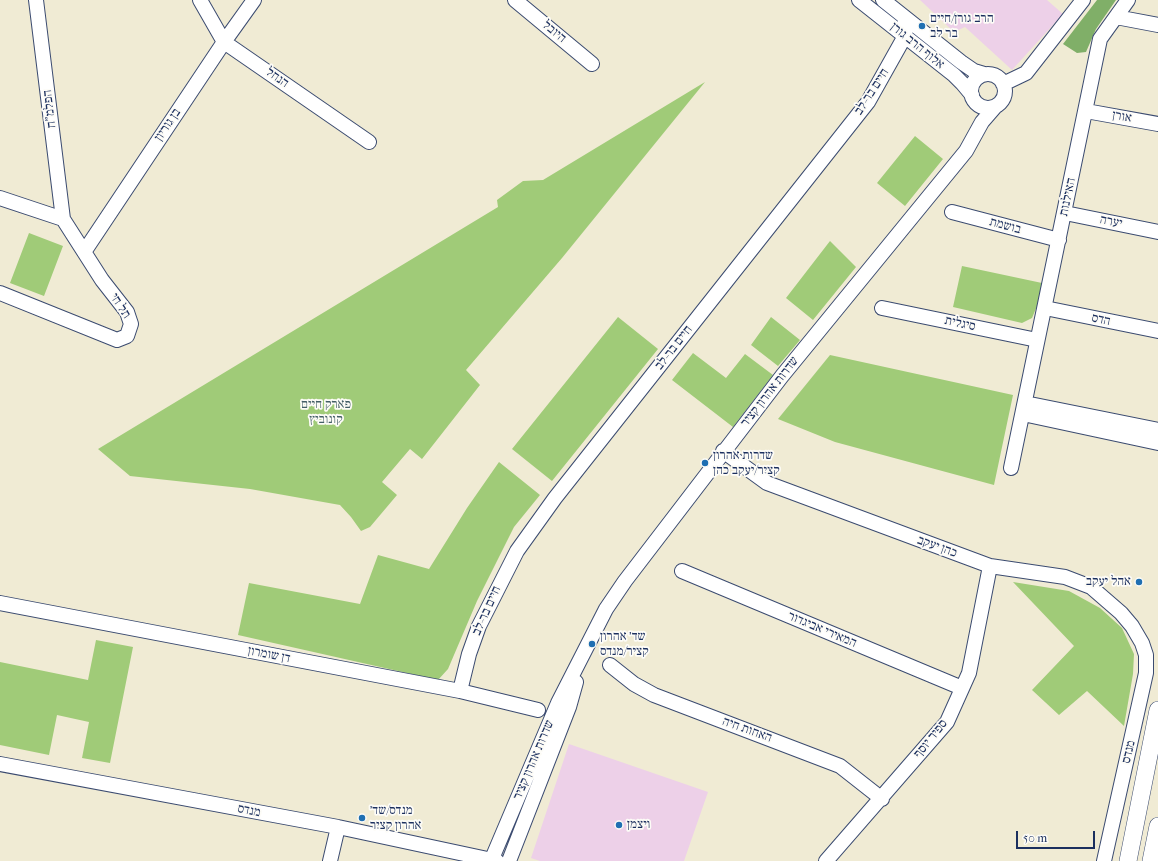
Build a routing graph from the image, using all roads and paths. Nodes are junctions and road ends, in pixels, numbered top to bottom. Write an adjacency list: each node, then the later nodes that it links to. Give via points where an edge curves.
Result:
1 (36, 0): 26 (street, הפלמ"ח)
2 (200, 0): 13 (street, הנחל)
3 (254, 0): 13 (street, בן גוריון)
4 (515, 0): 14 (street, היובל)
5 (859, 0): 12 (street, אלוף הרב גורן)
6 (883, 0): 9 (street, אלוף הרב גורן)
7 (1083, 0): 16 (street, via 1026,73)
8 (1128, 0): 10 (street, האילנות)
9 (904, 17): 12 (street); 15 (street, אלוף הרב גורן, via 961,62)
10 (1116, 17): 11 (street); 19 (street, האילנות, via 1100,39)
11 (1158, 25)
12 (905, 36): 17 (street, אלוף הרב גורן, via 962,83); 47 (street, חיים בר-לב, via 868,102 555,498 520,546 479,626)
13 (224, 42): 22 (street, הנחל); 29 (street, בן גוריון)
14 (592, 64)
15 (984, 74): 16 (street, via 995,75); 17 (street, via 972,85)
16 (1003, 84): 18 (street, via 1003,100)
17 (973, 98): 18 (street, via 983,107); 21 (street, שדרות אהרון קציר, via 978,118)
18 (995, 107): 21 (street, שדרות אהרון קציר)
19 (1086, 111): 20 (street, אורן); 25 (street, האילנות)
20 (1158, 124)
21 (975, 135): 38 (street, שדרות אהרון קציר, via 966,151)
22 (368, 142)
23 (0, 198): 26 (street)
24 (952, 212): 28 (street, בושמת)
25 (1065, 213): 27 (street, יערה); 28 (street, האילנות)
26 (63, 219): 29 (street, תל חי)
27 (1158, 232)
28 (1059, 240): 32 (street, האילנות)
29 (84, 252): 30 (street, תל חי, via 127,312 131,324 126,336 117,340)
30 (0, 293)
31 (882, 308): 34 (street, סיגלית)
32 (1045, 308): 33 (street, הדס); 34 (street, האילנות)
33 (1158, 331)
34 (1037, 340): 35 (street, האילנות)
35 (1024, 408): 36 (street); 37 (street); 39 (street, האילנות)
36 (1158, 430)
37 (1158, 443)
38 (723, 451): 40 (street, כהן יעקב, via 767,484); 44 (street, שדרות אהרון קציר, via 606,609)
39 (1011, 468)
40 (990, 566): 43 (street, כהן יעקב, via 1064,577 1091,587 1121,613); 46 (street, ספיר יוסף, via 969,673)
41 (682, 571): 46 (street, המאירי אביגדור)
42 (0, 603): 47 (street, דן שומרון)
43 (1142, 642): 58 (street, מנדס, via 1146,655 1143,696)
44 (581, 661): 54 (street, שדרות אהרון קציר, via 558,702); 56 (street, שדרות אהרון קציר, via 569,707)
45 (610, 665): 51 (street, האחות חיה, via 634,684 654,695 840,766)
46 (962, 688): 51 (street, ספיר יוסף, via 947,722)
47 (460, 691): 48 (street, דן שומרון)
48 (538, 710)
49 (1158, 710): 59 (main road)
50 (0, 764): 53 (street, מנדס)
51 (882, 799): 57 (street, ספיר יוסף)
52 (1158, 826): 60 (main road)
53 (338, 827): 54 (street, מנדס); 55 (street)
54 (493, 860)
55 (330, 861)
56 (509, 861)
57 (826, 861)
58 (1104, 861)
59 (1128, 861)
60 (1151, 861)

